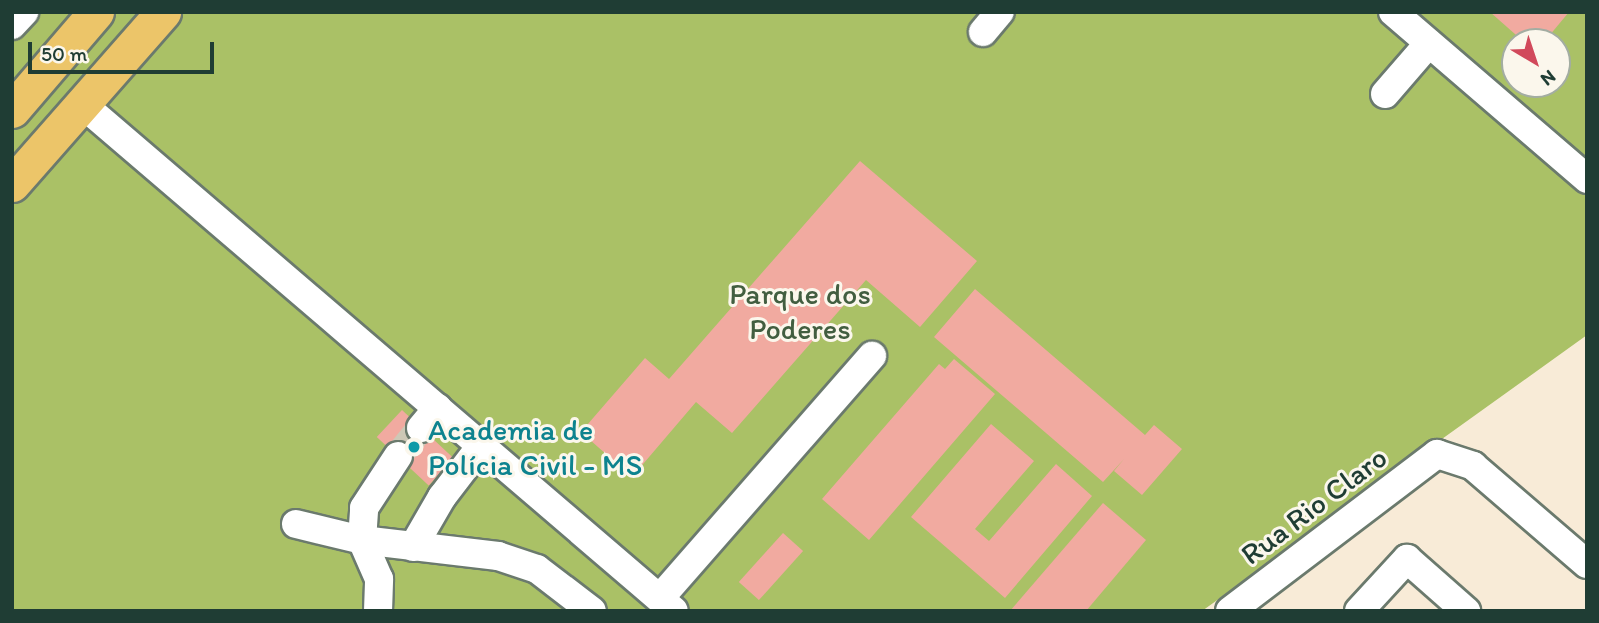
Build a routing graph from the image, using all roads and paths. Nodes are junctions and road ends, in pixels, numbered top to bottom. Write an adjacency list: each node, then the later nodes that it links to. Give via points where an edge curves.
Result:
1 (24, 12): 5 (street)
2 (96, 12): 8 (main road)
3 (163, 12): 7 (main road)
4 (1415, 24): 6 (street); 9 (street)
5 (12, 25)
6 (1385, 94)
7 (82, 104): 10 (main road); 12 (street, via 430,418)
8 (12, 110)
9 (1587, 178)
10 (12, 184)
11 (872, 356): 18 (street)
12 (481, 446): 16 (street, via 442,497); 18 (street)
13 (398, 456): 15 (street, via 364,508)
14 (296, 524): 15 (street)
15 (362, 540): 16 (street); 20 (street, via 379,579)
16 (413, 547): 21 (street, via 498,556 537,569)
17 (1587, 564): 19 (street, Rua Rio Claro, via 1473,466 1437,454)
18 (667, 605)
19 (1238, 609)
20 (378, 611)
21 (592, 611)
22 (1359, 611): 23 (street, via 1407,559)
23 (1466, 611)

